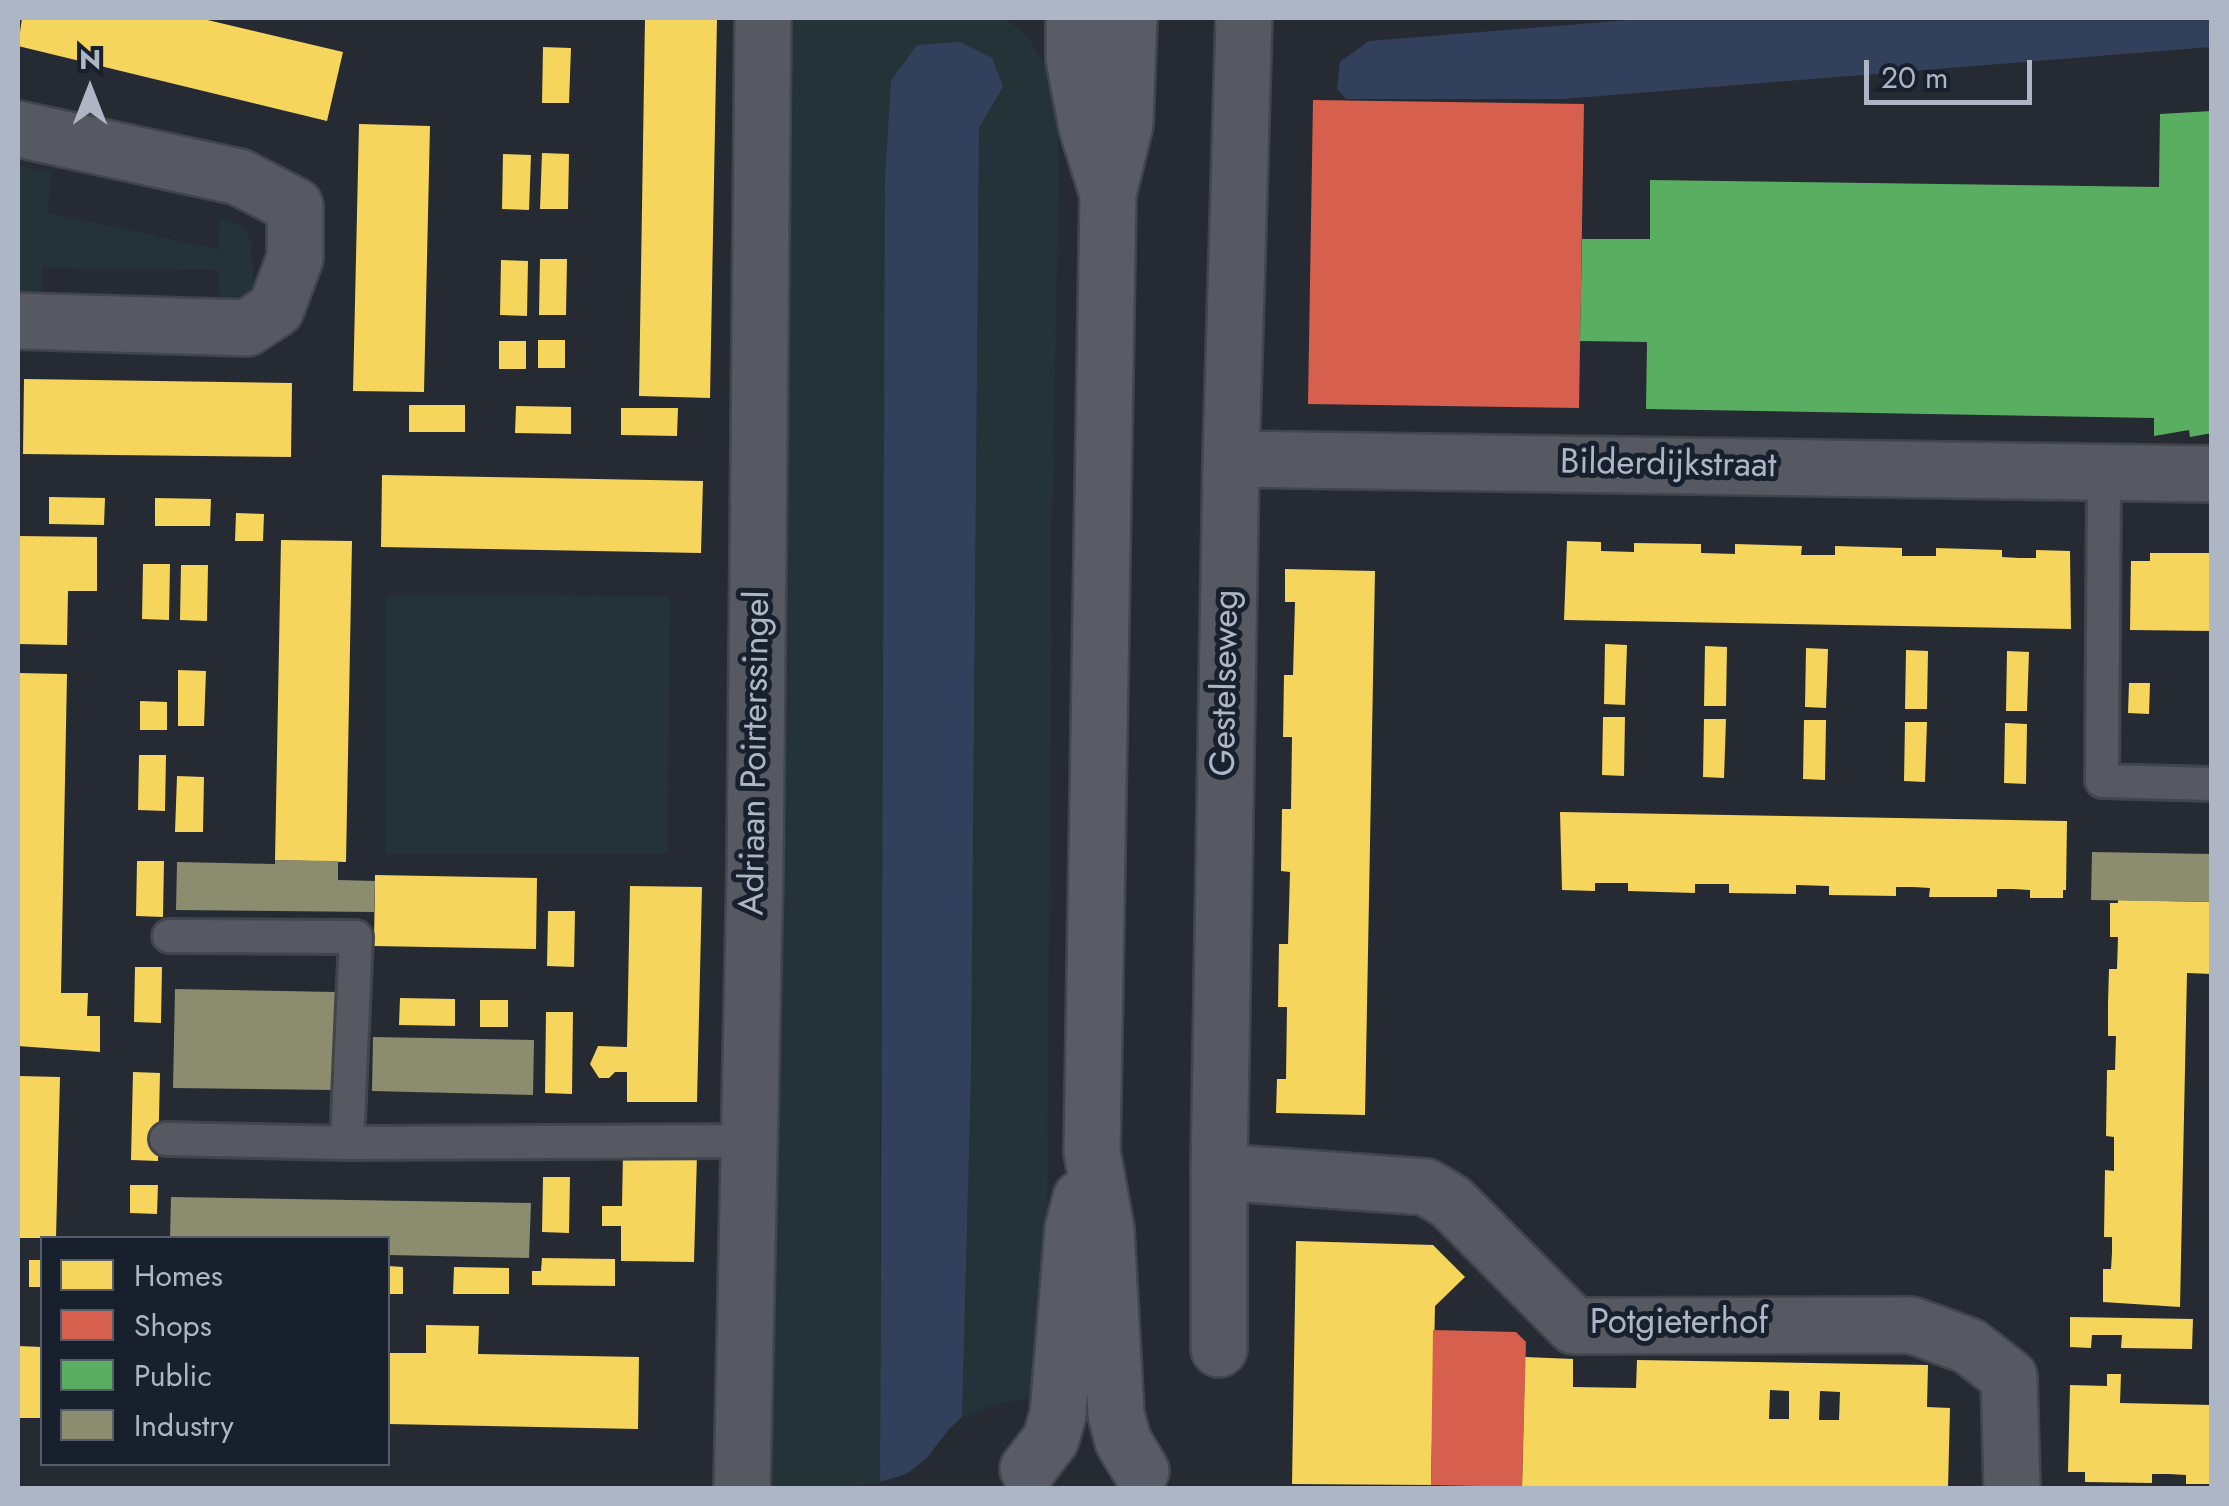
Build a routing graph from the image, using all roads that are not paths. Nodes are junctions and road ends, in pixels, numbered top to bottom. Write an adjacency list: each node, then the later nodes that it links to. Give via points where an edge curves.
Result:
1 (763, 18): 14 (street, Adriaan Poirterssingel)
2 (1074, 18): 6 (main road, via 1074,59)
3 (1129, 18): 6 (main road, via 1126,124)
4 (1244, 18): 8 (street, Gestelseweg)
5 (18, 130): 7 (street, via 239,177 295,206 295,258 276,310 247,328)
6 (1108, 194): 16 (main road)
7 (18, 321)
8 (1232, 458): 9 (street, Bilderdijkstraat); 17 (street, Gestelseweg)
9 (2104, 472): 10 (street, Bilderdijkstraat); 11 (lane, via 2102,781)
10 (2212, 474)
11 (2212, 784)
12 (168, 936): 15 (lane, via 356,936)
13 (166, 1139): 15 (lane)
14 (750, 1141): 15 (lane); 21 (street, Adriaan Poirterssingel)
15 (348, 1142)
16 (1092, 1152): 19 (main road, via 1073,1229 1058,1414 1051,1439); 20 (main road, via 1106,1229 1116,1414 1123,1441)
17 (1219, 1172): 18 (street, Gestelseweg); 22 (street, Potgieterhof, via 1426,1187 1451,1202 1574,1326 1911,1325 1970,1346 2009,1378)
18 (1219, 1350)
19 (1016, 1479): 20 (main road, via 1050,1458 1073,1454 1119,1460)
20 (1151, 1480)
21 (742, 1488)
22 (2012, 1488)

